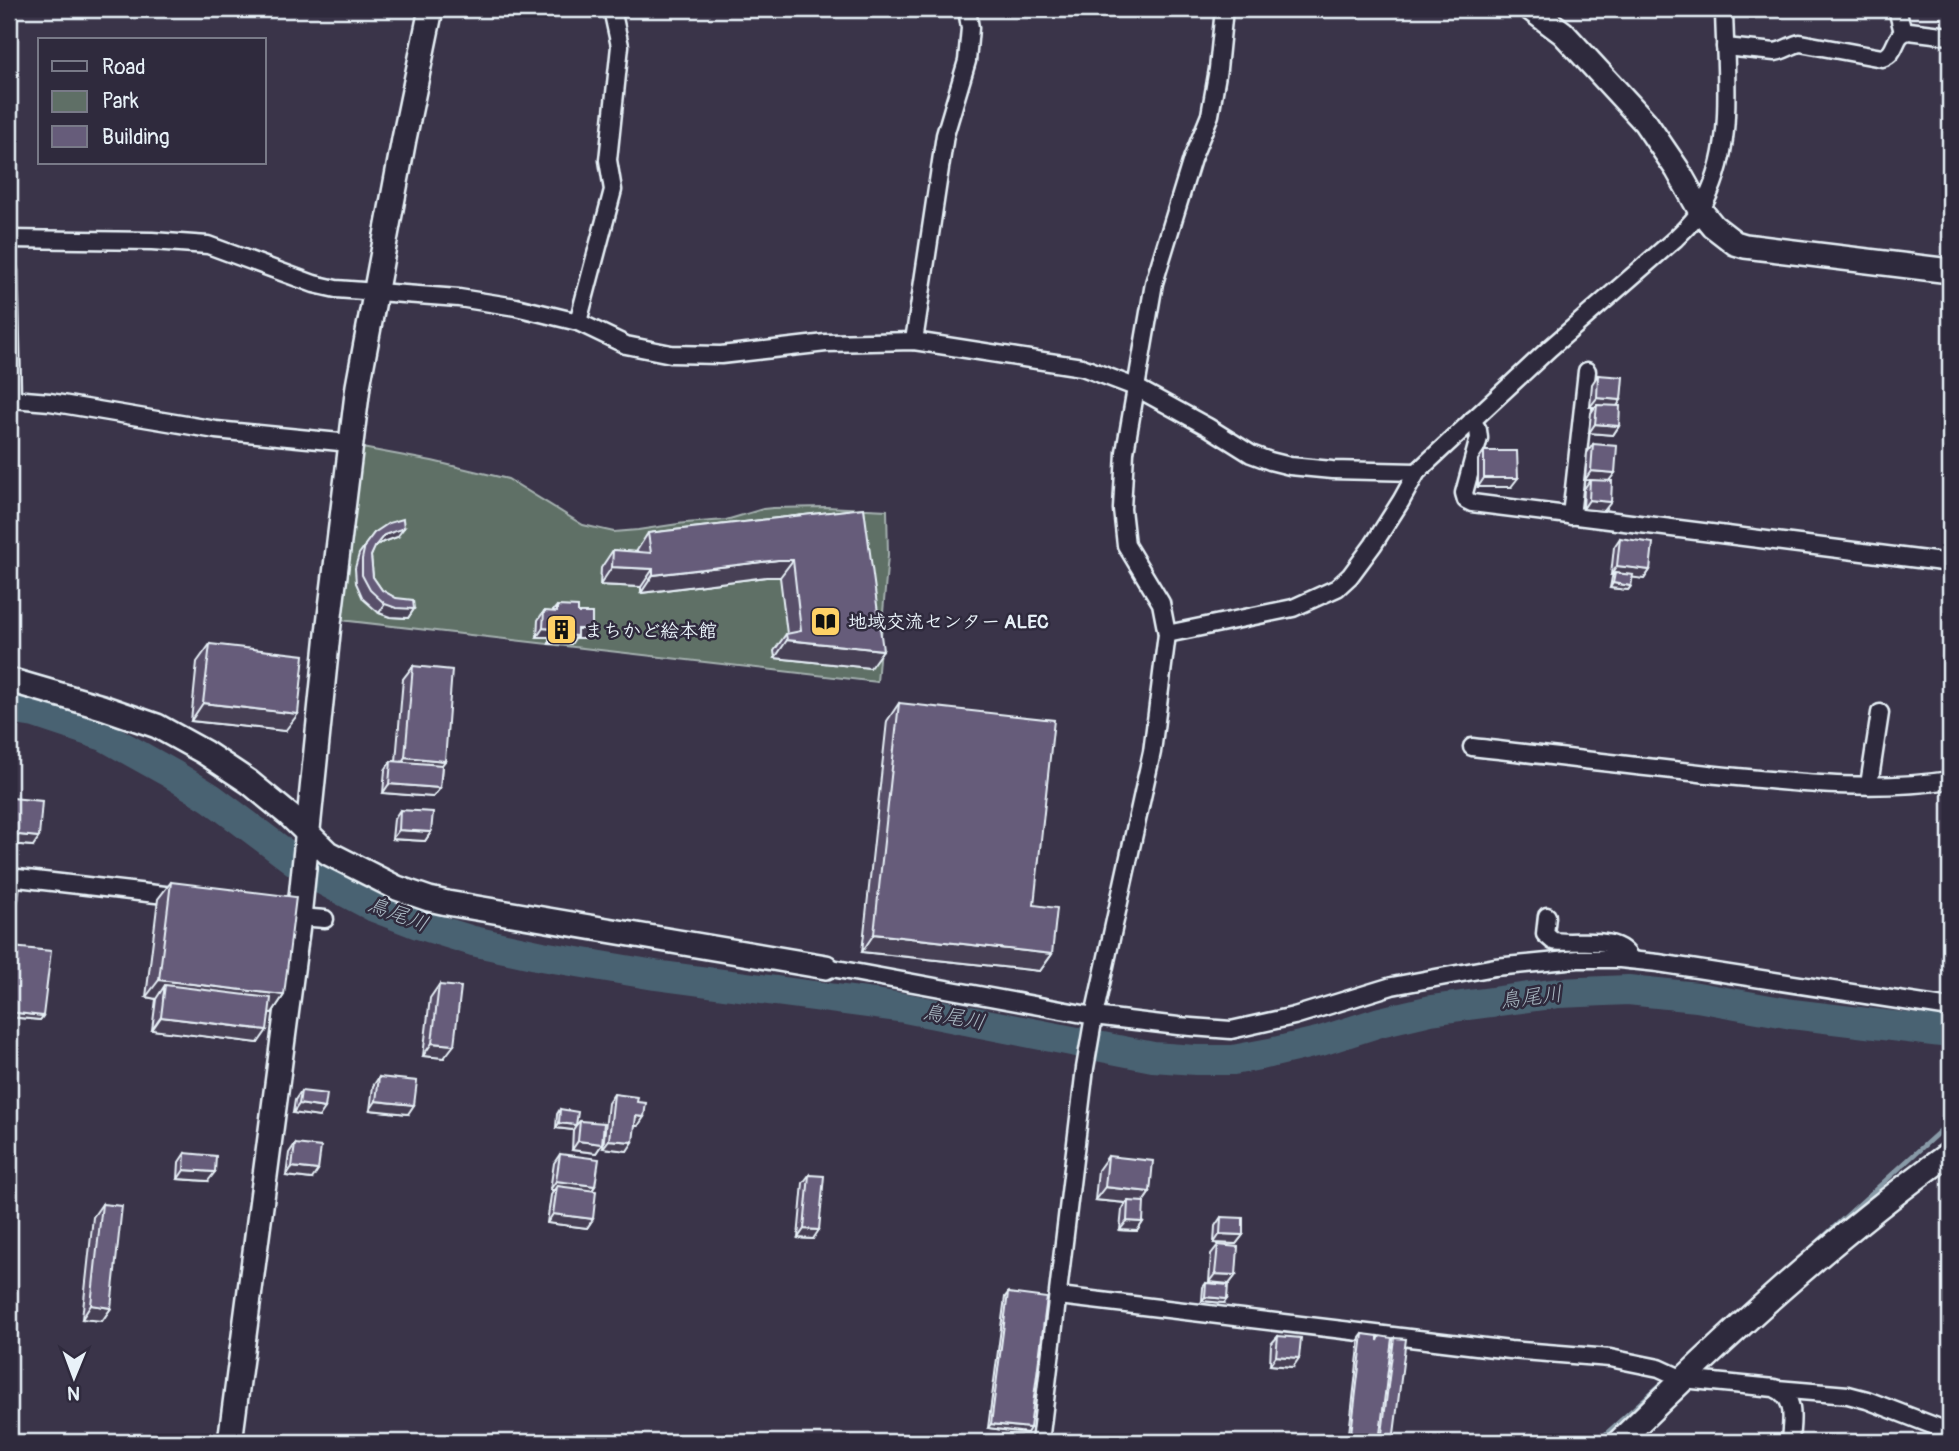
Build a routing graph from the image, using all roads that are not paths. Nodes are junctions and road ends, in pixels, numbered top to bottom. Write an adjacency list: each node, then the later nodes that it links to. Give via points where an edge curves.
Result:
1 (431, 9): 15 (street)
2 (612, 9): 16 (street, via 620,46 608,160 613,190)
3 (967, 9): 17 (street, via 967,61 945,135)
4 (1223, 9): 19 (street, via 1210,115 1154,283)
5 (1531, 9): 11 (street, via 1563,33 1645,122)
6 (1724, 9): 10 (street)
7 (1897, 9): 8 (street)
8 (1903, 32): 9 (street); 10 (street, via 1892,53 1882,58 1800,43 1774,52)
9 (1950, 36)
10 (1725, 47): 11 (street, via 1723,147)
11 (1700, 210): 14 (street, via 1726,237 1745,246); 21 (street, via 1675,239)
12 (9, 239): 15 (street, via 208,245 314,284)
13 (9, 271): 20 (street)
14 (1950, 271)
15 (375, 293): 16 (street, via 459,298); 22 (street)
16 (578, 322): 17 (street, via 626,345 671,354 721,355 826,343)
17 (914, 341): 19 (street, via 1082,367)
18 (1587, 371): 24 (street)
19 (1135, 387): 23 (street, via 1270,461 1332,470); 26 (street, via 1125,452 1122,509 1126,545 1161,603)
20 (11, 399): 22 (street, via 216,430)
21 (1472, 420): 23 (street); 24 (street, via 1479,438 1465,485 1466,500)
22 (350, 443): 32 (street)
23 (1417, 472): 26 (street, via 1373,545 1338,588 1293,608)
24 (1571, 516): 25 (street)
25 (1950, 564)
26 (1167, 634): 43 (street, via 1153,752)
27 (9, 680): 32 (street, via 157,726 249,782 289,815)
28 (1880, 713): 31 (street)
29 (1472, 747): 31 (street, via 1729,776)
30 (1950, 780): 31 (street)
31 (1869, 785)
32 (306, 843): 37 (street); 41 (street, via 429,899)
33 (10, 877): 34 (street); 35 (street)
34 (9, 898)
35 (191, 898)
36 (274, 908): 37 (street)
37 (299, 911): 39 (street); 49 (street)
38 (1547, 916): 40 (street, via 1545,933 1553,941 1615,945)
39 (325, 919)
40 (1631, 960): 42 (street); 43 (street, via 1578,959 1495,967 1392,986 1231,1030)
41 (826, 967): 43 (street)
42 (1950, 1007)
43 (1094, 1020): 45 (street)
44 (1950, 1153): 46 (street, via 1809,1263)
45 (1059, 1296): 46 (street, via 1610,1358 1658,1368); 50 (street)
46 (1683, 1379): 47 (street); 51 (street)
47 (1774, 1388): 48 (street, via 1848,1395); 52 (street, via 1789,1398)
48 (1950, 1432)
49 (230, 1442)
50 (1040, 1442)
51 (1619, 1442)
52 (1790, 1442)

